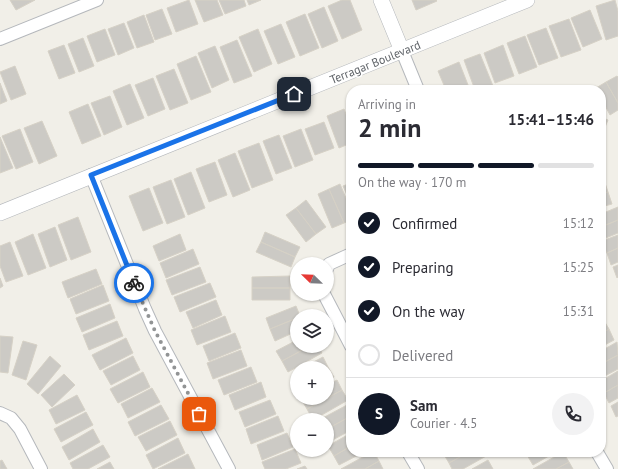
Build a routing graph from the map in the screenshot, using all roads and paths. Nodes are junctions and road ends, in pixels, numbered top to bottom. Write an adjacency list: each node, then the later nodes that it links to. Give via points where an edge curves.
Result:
1 (97, 0): 4 (street)
2 (381, 0): 6 (street)
3 (527, 0): 6 (street, Terragar Boulevard)
4 (76, 4): 5 (street)
5 (0, 39)
6 (402, 51): 7 (street); 8 (street, Terragar Boulevard)
7 (416, 85)
8 (91, 175): 9 (street, Terragar Boulevard); 18 (street, via 155,331)
9 (0, 213)
10 (346, 256): 11 (street)
11 (334, 262)
12 (328, 301): 13 (street)
13 (346, 336)
14 (0, 413): 17 (street, via 11,418 20,429)
15 (411, 457): 19 (street)
16 (600, 457): 20 (street)
17 (42, 469)
18 (229, 469)
19 (418, 469)
20 (606, 469)

